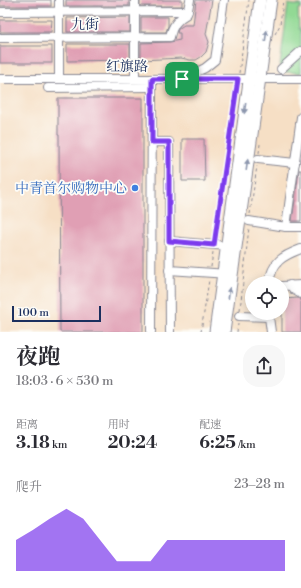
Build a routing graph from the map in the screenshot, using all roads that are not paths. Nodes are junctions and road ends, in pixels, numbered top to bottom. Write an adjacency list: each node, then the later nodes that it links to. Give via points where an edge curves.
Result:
1 (59, 0): 10 (street)
2 (135, 0): 7 (street)
3 (190, 0): 8 (street)
4 (224, 0): 19 (street, via 215,60)
5 (260, 0): 20 (highway)
6 (271, 0): 20 (highway, one-way to 6)
7 (135, 11): 8 (street); 10 (street); 12 (street)
8 (188, 11): 12 (street, 九街, via 174,24 170,37)
9 (0, 12): 10 (street)
10 (59, 12): 11 (street)
11 (59, 37): 12 (street, 九街); 13 (street, 九街); 17 (street)
12 (135, 37): 18 (street)
13 (0, 38)
14 (301, 51): 15 (street)
15 (281, 69)
16 (0, 79): 17 (street, 红旗路)
17 (59, 79): 18 (street, 红旗路)
18 (135, 79): 22 (street, 红旗路)
19 (182, 79): 20 (street, 红旗路); 22 (street, 红旗路)
20 (255, 79): 21 (street, 红旗路); 32 (highway, one-way to 32); 35 (highway, one-way to 20)
21 (301, 79)
22 (152, 83): 23 (street); 25 (street)
23 (48, 88)
24 (301, 117): 27 (street)
25 (152, 142): 31 (street, via 169,142); 44 (street)
26 (258, 159): 27 (street)
27 (295, 163): 29 (street)
28 (250, 221): 29 (street)
29 (286, 227): 30 (street)
30 (301, 227)
31 (169, 241): 32 (street); 34 (street)
32 (227, 246): 35 (highway)
33 (301, 249): 36 (street, via 284,256 275,264)
34 (169, 270): 35 (street); 45 (street)
35 (227, 274): 46 (highway); 47 (highway, one-way to 35)
36 (270, 276)
37 (289, 285): 38 (street)
38 (301, 285)
39 (289, 287): 40 (street)
40 (301, 294)
41 (239, 316): 42 (street)
42 (245, 316)
43 (269, 320): 48 (street)
44 (151, 332)
45 (170, 332)
46 (215, 332)
47 (224, 332)
48 (271, 332)

